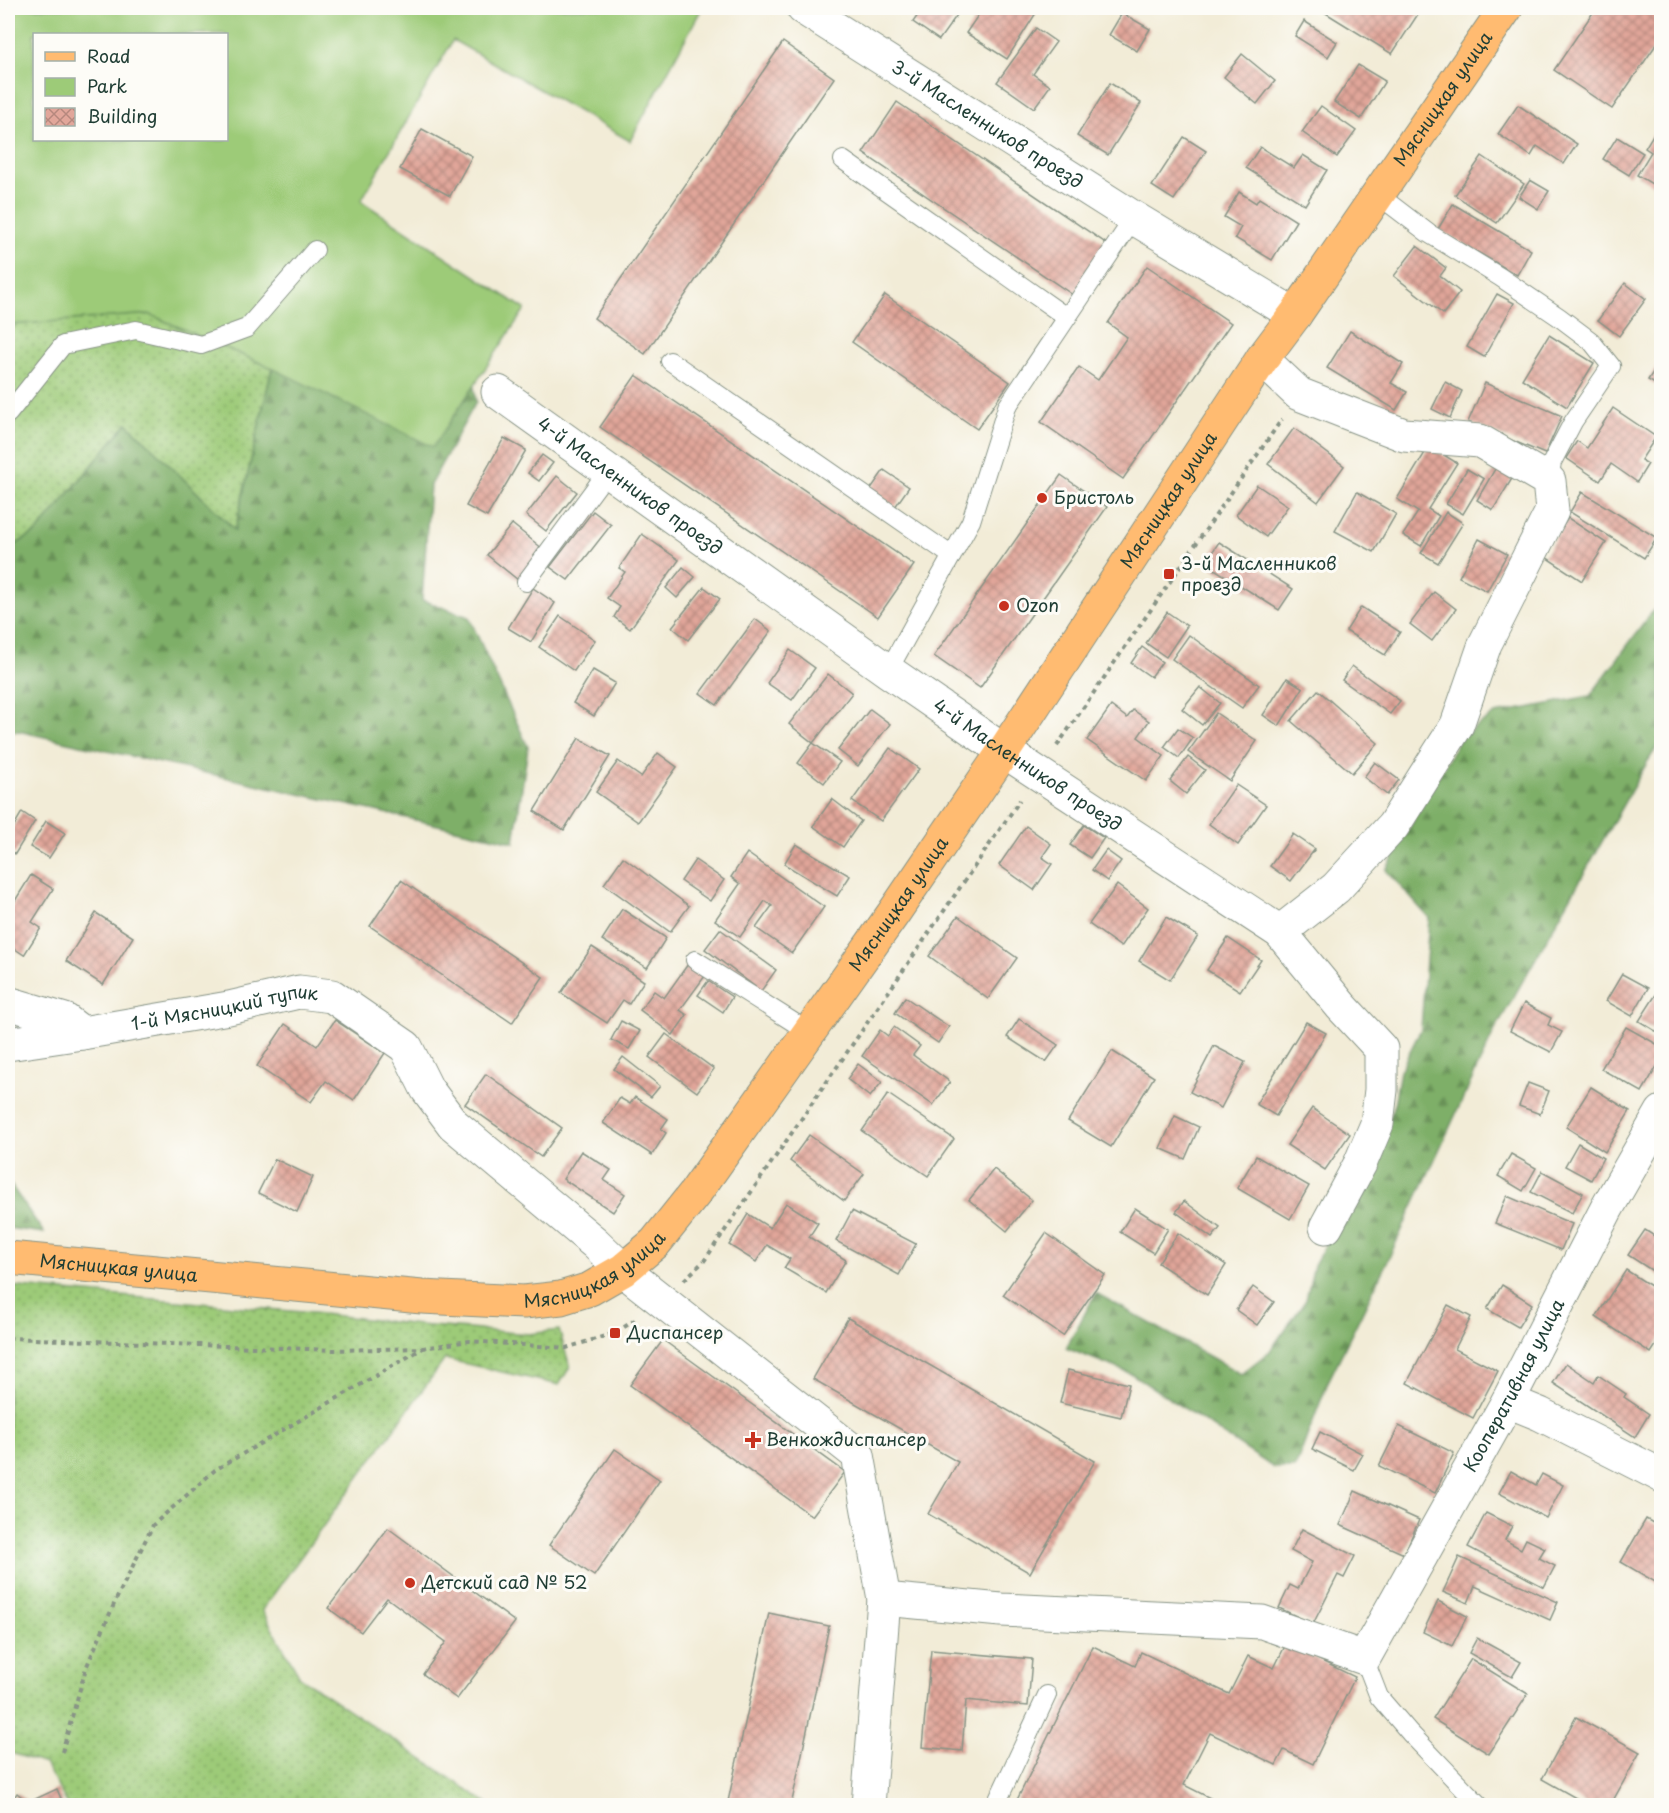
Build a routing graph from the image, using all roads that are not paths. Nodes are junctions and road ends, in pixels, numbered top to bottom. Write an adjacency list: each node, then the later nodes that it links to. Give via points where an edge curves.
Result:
1 (803, 8): 5 (street, 3-й Масленников проезд)
2 (1506, 8): 4 (main road, Мясницкая улица)
3 (843, 160): 8 (lane)
4 (1377, 194): 7 (main road, Мясницкая улица); 14 (lane, via 1428,233 1559,317 1591,341 1611,366 1568,432 1552,462)
5 (1134, 218): 7 (street, 3-й Масленников проезд); 8 (lane)
6 (315, 250): 12 (lane, via 247,328 201,345 136,330 63,345)
7 (1295, 315): 9 (main road, Мясницкая улица)
8 (1066, 317): 15 (lane, via 1007,407 970,521)
9 (1262, 359): 14 (street, via 1299,394 1404,435 1480,441); 18 (main road, Мясницкая улица)
10 (670, 361): 15 (lane)
11 (498, 392): 13 (street, 4-й Масленников проезд)
12 (8, 414)
13 (608, 471): 16 (lane); 17 (street, 4-й Масленников проезд)
14 (1549, 480): 19 (street, via 1552,511 1485,644 1457,725 1393,826 1336,888)
15 (952, 556): 17 (lane)
16 (526, 582)
17 (888, 671): 18 (street, 4-й Масленников проезд)
18 (1004, 751): 19 (street, 4-й Масленников проезд); 22 (main road, Мясницкая улица)
19 (1280, 932): 26 (street, 4-й Масленников проезд, via 1381,1049 1377,1124)
20 (695, 960): 22 (lane)
21 (8, 1003): 23 (street, via 65,1020)
22 (809, 1032): 28 (main road, Мясницкая улица, via 656,1243)
23 (82, 1033): 24 (street, 1-й Мясницкий тупик); 28 (street, 1-й Мясницкий тупик, via 299,992 332,996 406,1047 427,1089 453,1124)
24 (8, 1044)
25 (1662, 1112): 29 (street, Кооперативная улица, via 1607,1208)
26 (1326, 1227)
27 (8, 1258): 28 (main road, Мясницкая улица, via 422,1297 524,1302 561,1298 590,1289)
28 (623, 1270): 31 (street, 1-й Мясницкий тупик, via 858,1455)
29 (1508, 1401): 30 (street, via 1540,1413); 32 (street, Кооперативная улица)
30 (1662, 1476)
31 (884, 1599): 32 (street, via 1001,1610 1262,1622); 34 (street, 1-й Мясницкий тупик)
32 (1364, 1658): 36 (lane, via 1379,1697)
33 (1047, 1695): 35 (lane)
34 (868, 1806)
35 (995, 1806)
36 (1480, 1806)

